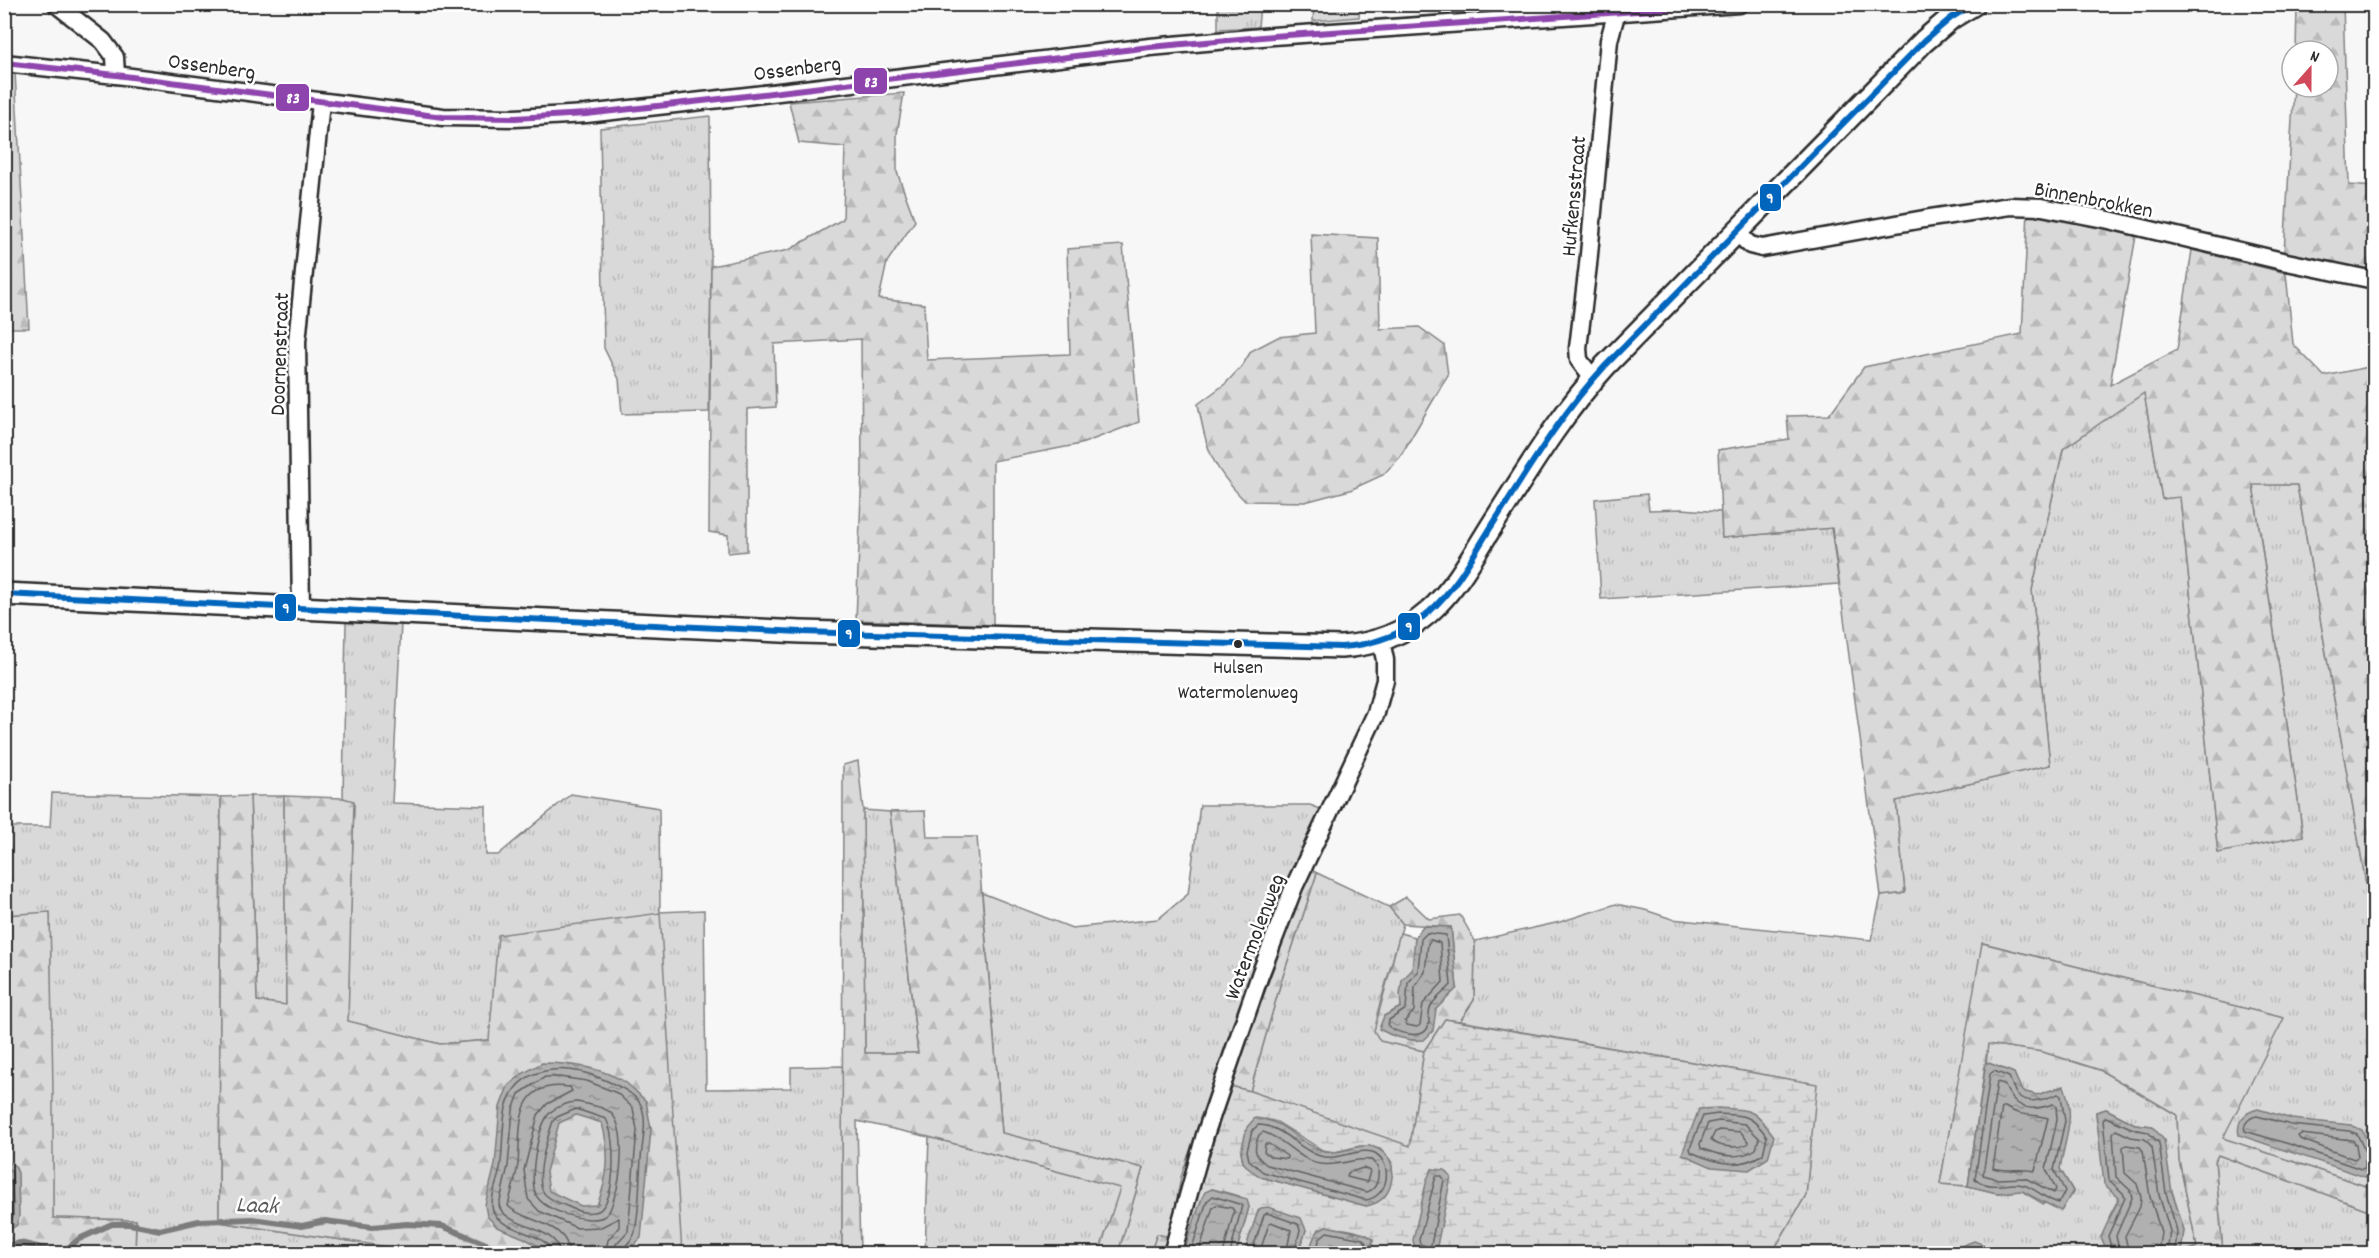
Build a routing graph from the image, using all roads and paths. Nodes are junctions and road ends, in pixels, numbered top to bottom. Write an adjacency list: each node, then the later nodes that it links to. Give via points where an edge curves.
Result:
1 (56, 4): 6 (street, via 104,41 115,57)
2 (1740, 4): 4 (street, Ossenberg)
3 (1964, 6): 8 (street, via 1924,41)
4 (1617, 9): 7 (street, Ossenberg, via 1150,47 586,114 473,119); 10 (street, Hufkensstraat, via 1609,40 1578,348 1579,360)
5 (4, 63): 6 (street, Ossenberg)
6 (116, 75): 7 (street, Ossenberg)
7 (321, 102): 12 (street, Doornenstraat, via 297,342)
8 (1736, 232): 9 (street, Binnenbrokken, via 1750,245 1762,248 2010,206 2042,207); 10 (street)
9 (2374, 279)
10 (1593, 379): 13 (street, via 1564,414 1453,585 1429,612)
11 (4, 594): 12 (street)
12 (301, 609): 13 (street, via 801,632 1341,646)
13 (1382, 641): 14 (street, Watermolenweg, via 1385,680 1376,713 1294,887 1264,964 1205,1135)
14 (1172, 1254)

